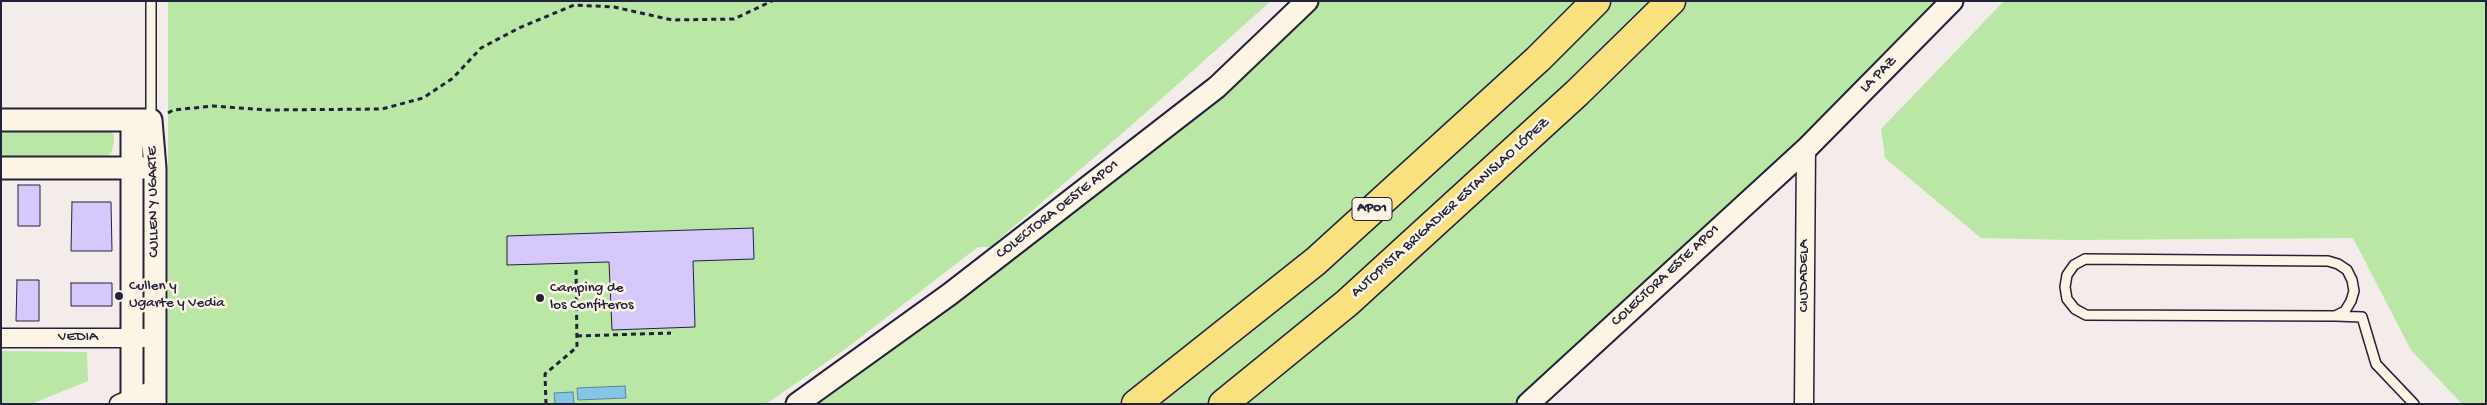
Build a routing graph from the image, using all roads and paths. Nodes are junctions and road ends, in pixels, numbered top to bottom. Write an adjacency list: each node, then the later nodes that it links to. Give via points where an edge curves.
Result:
1 (151, 1): 8 (lane, CULLEN Y UGARTE)
2 (772, 1): 8 (path, via 734,19 672,20 614,7 574,5 481,48 453,78 423,98 382,109 267,110 213,106 173,110)
3 (1307, 1): 23 (street, COLECTORA OESTE AP01, via 1217,87 950,294)
4 (1596, 1): 24 (highway, AP01, via 1538,59 1316,260)
5 (1671, 1): 25 (highway, AUTOPISTA BRIGADIER ESTANISLAO LÓPEZ, via 1577,93 1347,303)
6 (1952, 1): 9 (street, LA PAZ)
7 (1, 120): 8 (street)
8 (142, 120): 11 (street, CULLEN Y UGARTE); 12 (street, CULLEN Y UGARTE)
9 (1806, 149): 26 (street, COLECTORA ESTE AP01); 27 (street, CIUDADELA)
10 (1, 168): 11 (street)
11 (132, 168): 12 (street); 18 (street, CULLEN Y UGARTE)
12 (154, 168): 19 (street, CULLEN Y UGARTE)
13 (576, 267): 16 (path)
14 (2336, 316): 14 (lane, via 2351,302 2354,291 2347,270 2328,261 2085,259 2074,265 2067,275 2065,287 2071,304 2086,315); 28 (lane, via 2362,317 2376,364)
15 (671, 333): 16 (path)
16 (577, 336): 22 (path, via 577,347 545,374)
17 (1, 338): 18 (street, VEDIA)
18 (132, 338): 19 (street, VEDIA); 21 (street, CULLEN Y UGARTE)
19 (155, 338): 20 (street, CULLEN Y UGARTE)
20 (155, 396): 21 (street)
21 (127, 402)
22 (546, 404)
23 (797, 404)
24 (1136, 404)
25 (1223, 404)
26 (1528, 404)
27 (1804, 404)
28 (2414, 404)

